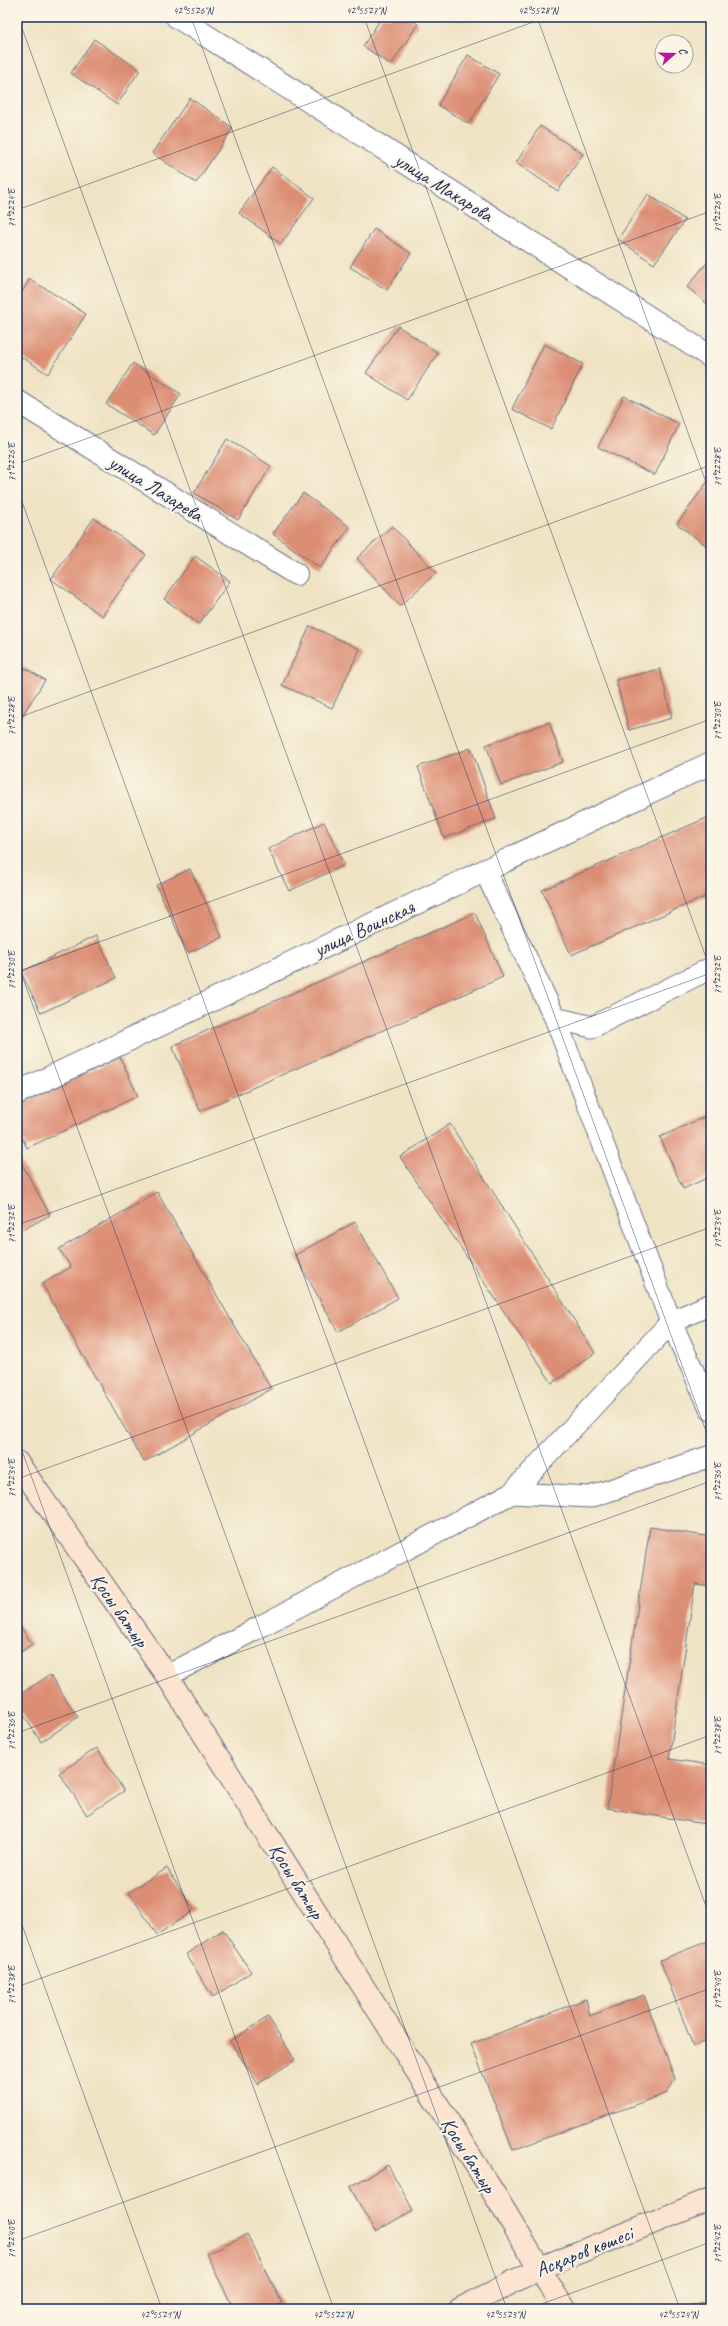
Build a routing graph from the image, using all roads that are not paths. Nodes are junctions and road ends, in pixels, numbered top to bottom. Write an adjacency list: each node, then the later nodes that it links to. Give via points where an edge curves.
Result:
1 (177, 17): 2 (street, улица Макарова)
2 (711, 357)
3 (17, 402): 4 (street, улица Лазарева)
4 (296, 574)
5 (711, 763): 6 (street, улица Воинская)
6 (485, 871): 8 (lane); 9 (street, улица Воинская)
7 (711, 968): 8 (lane, via 592,1027)
8 (555, 1018): 11 (lane)
9 (17, 1093)
10 (711, 1304): 11 (lane)
11 (670, 1322): 12 (lane); 15 (lane)
12 (711, 1410)
13 (711, 1456): 15 (lane, via 590,1497)
14 (17, 1462): 16 (street, Қосы батыр)
15 (512, 1493): 16 (lane)
16 (167, 1676): 18 (street, Қосы батыр)
17 (711, 2199): 18 (street, Асқаров көшесі)
18 (540, 2268): 19 (street, Асқаров көшесі); 20 (street, Қосы батыр)
19 (460, 2309)
20 (564, 2309)

